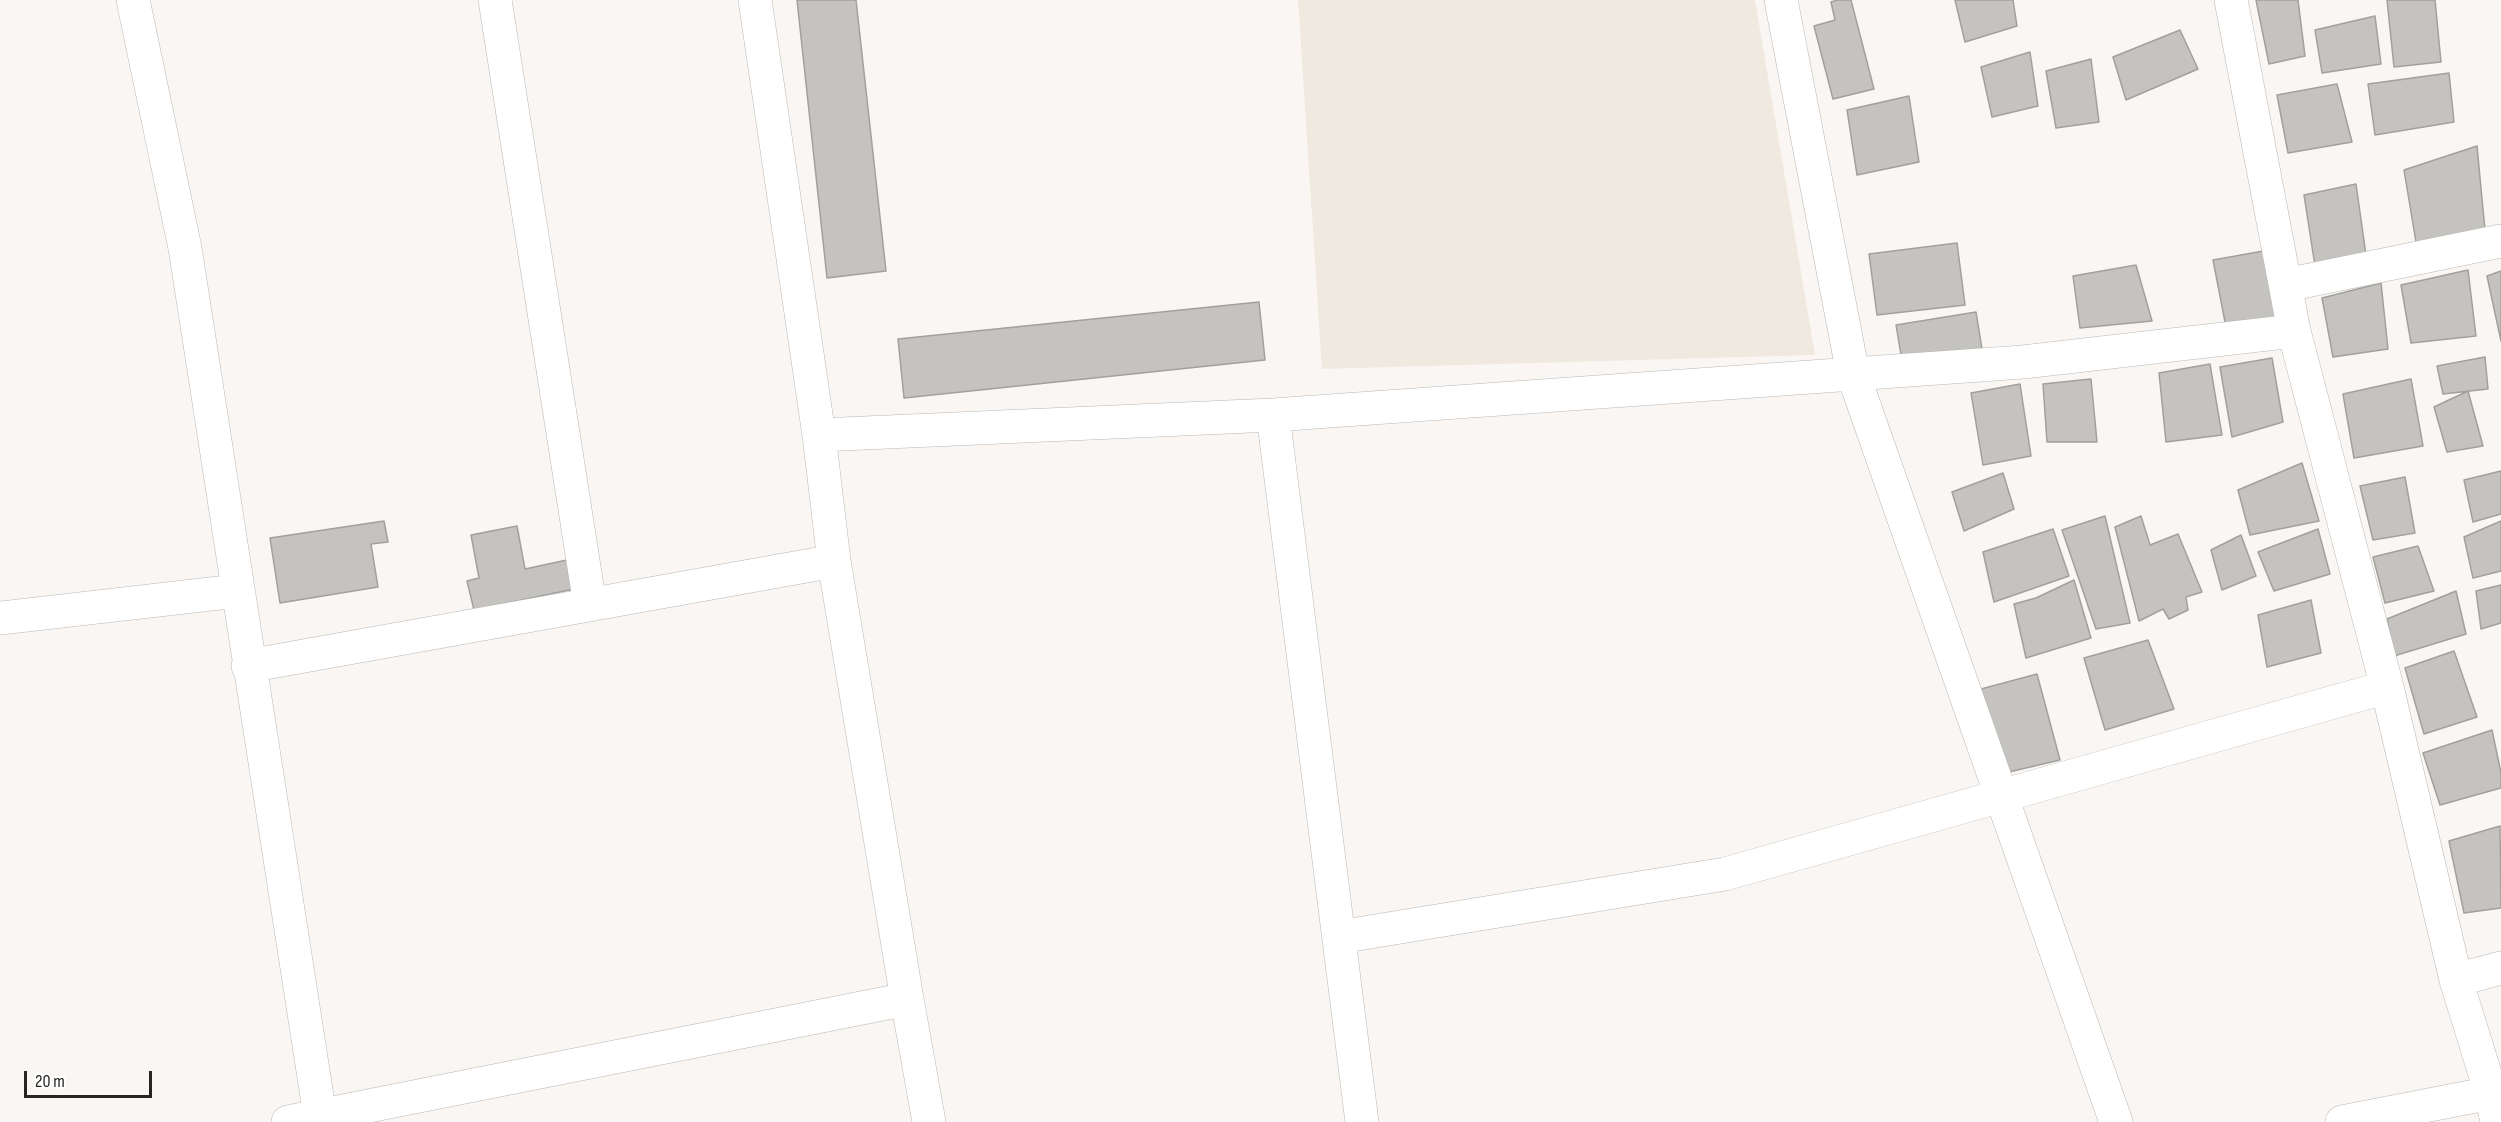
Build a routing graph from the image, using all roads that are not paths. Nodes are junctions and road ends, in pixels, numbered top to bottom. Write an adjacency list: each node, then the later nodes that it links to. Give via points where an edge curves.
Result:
1 (133, 0): 13 (street, via 184,248)
2 (495, 0): 14 (street)
3 (755, 0): 11 (street)
4 (1781, 0): 9 (street)
5 (2231, 0): 7 (street)
6 (2501, 241): 7 (street)
7 (2286, 285): 8 (street)
8 (2294, 331): 9 (street, via 2023,362); 17 (street)
9 (1853, 374): 10 (street); 18 (street)
10 (1273, 415): 11 (street); 19 (street)
11 (819, 435): 12 (street)
12 (834, 561): 14 (street); 22 (street)
13 (237, 591): 15 (street); 16 (street)
14 (590, 605): 16 (street)
15 (0, 618)
16 (248, 666): 24 (street)
17 (2387, 687): 18 (street); 21 (street)
18 (2001, 795): 19 (street, via 1725,874); 28 (street)
19 (1339, 937): 27 (street)
20 (2501, 968): 21 (street)
21 (2456, 980): 23 (street)
22 (907, 999): 24 (street); 26 (street)
23 (2494, 1107): 29 (street)
24 (321, 1119): 25 (street)
25 (288, 1122)
26 (928, 1122)
27 (1362, 1122)
28 (2116, 1122)
29 (2342, 1122)

